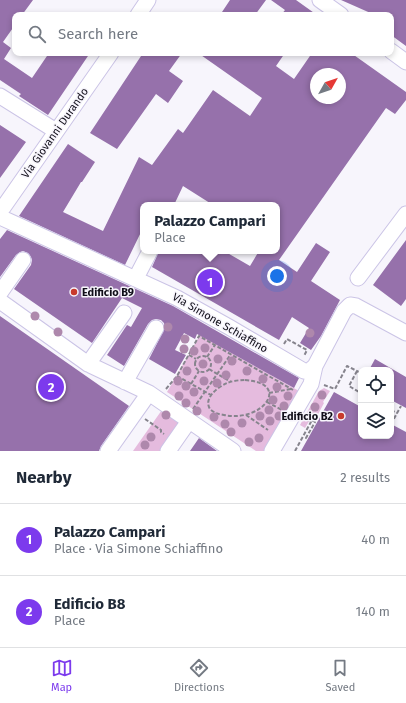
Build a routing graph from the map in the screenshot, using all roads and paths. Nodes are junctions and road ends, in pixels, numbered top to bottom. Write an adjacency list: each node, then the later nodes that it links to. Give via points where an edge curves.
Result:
1 (148, 0): 3 (street)
2 (320, 0): 4 (street)
3 (140, 12)
4 (337, 12)
5 (394, 53): 7 (street)
6 (109, 56): 9 (street, Via Giovanni Durando)
7 (406, 62)
8 (0, 96): 9 (street)
9 (56, 131): 10 (street, Via Giovanni Durando)
10 (0, 212)
11 (406, 214): 16 (street)
12 (0, 216): 15 (street, Via Simone Schiaffino)
13 (148, 254): 15 (street)
14 (23, 260): 17 (street)
15 (136, 278): 28 (street, Via Simone Schiaffino, via 229,327 301,371 308,372)
16 (358, 278)
17 (0, 293)
18 (0, 301): 29 (street)
19 (124, 314): 29 (street)
20 (156, 328): 36 (street)
21 (406, 333): 28 (street, via 350,305)
22 (215, 345): 24 (path); 25 (path, via 199,336); 26 (path)
23 (282, 347): 28 (path, via 287,339 307,350)
24 (231, 354): 34 (path); 39 (path)
25 (188, 355): 27 (path); 35 (path)
26 (207, 356): 27 (path); 31 (path, via 212,364)
27 (196, 359): 33 (path, via 195,365)
28 (309, 362): 62 (street, via 311,384)
29 (88, 364): 36 (street)
30 (347, 366): 32 (path)
31 (209, 369): 33 (path, via 206,372); 34 (path)
32 (357, 371): 41 (path, via 349,386)
33 (199, 372): 38 (path)
34 (217, 374): 37 (path); 42 (path)
35 (177, 376): 38 (path); 43 (path)
36 (125, 382): 43 (street)
37 (232, 382): 44 (path, via 256,382); 45 (path, via 220,387)
38 (191, 384): 42 (path)
39 (291, 389): 40 (path); 44 (path)
40 (295, 391)
41 (358, 391)
42 (205, 392): 45 (path); 53 (path)
43 (156, 393): 49 (street); 53 (street)
44 (269, 393): 46 (path)
45 (211, 395): 52 (path, via 209,407 214,412 230,416)
46 (267, 402): 50 (path); 52 (path, via 257,411)
47 (401, 406): 51 (path)
48 (394, 412): 51 (path)
49 (135, 413): 57 (path, via 161,430); 60 (street)
50 (288, 413)
51 (397, 413): 54 (path)
52 (246, 415): 55 (path)
53 (190, 417): 57 (street); 61 (street)
54 (394, 418)
55 (269, 430)
56 (308, 439): 59 (path, via 306,438 315,422 312,420)
57 (172, 446)
58 (292, 446): 59 (path)
59 (296, 450)
60 (108, 451)
61 (233, 451)
62 (272, 451)

